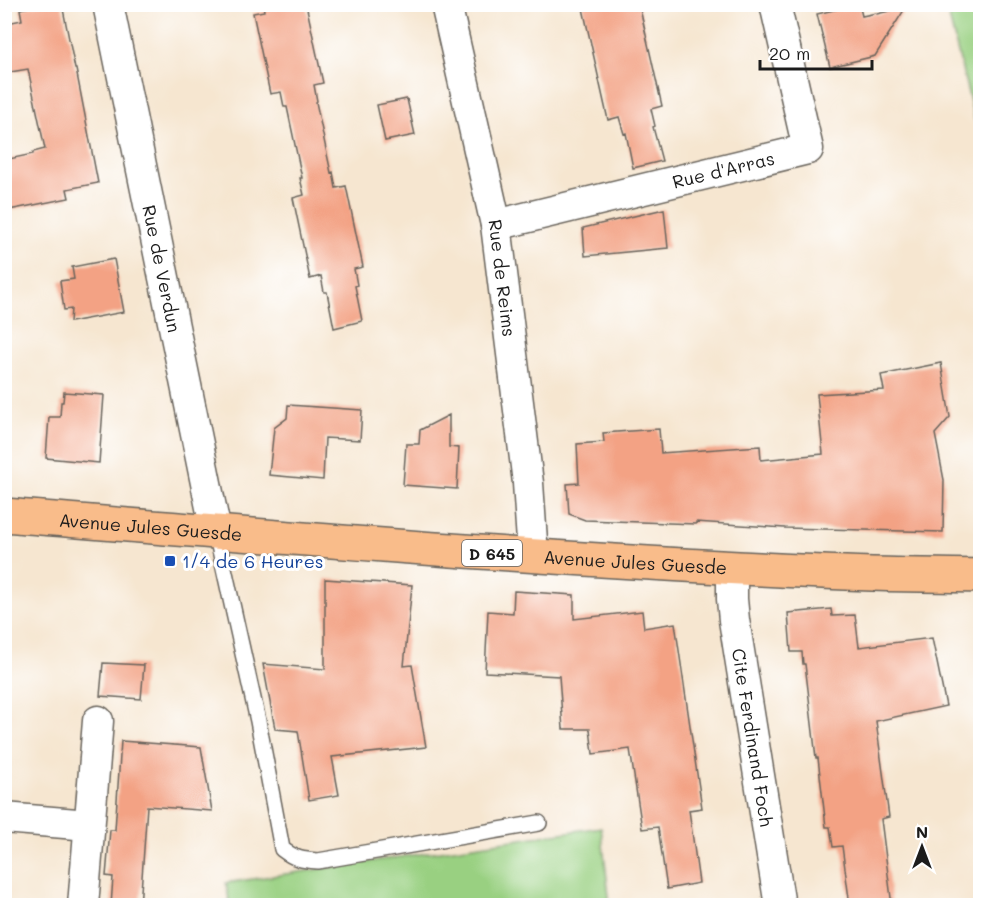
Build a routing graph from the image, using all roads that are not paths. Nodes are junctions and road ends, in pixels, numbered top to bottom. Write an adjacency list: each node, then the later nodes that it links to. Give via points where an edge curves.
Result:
1 (108, 4): 6 (street, Rue de Verdun)
2 (446, 4): 4 (street, Rue de Reims)
3 (775, 4): 4 (street, Rue d'Arras, via 808,149)
4 (496, 225): 7 (street, Rue de Reims, via 528,483)
5 (4, 515): 6 (main road, Avenue Jules Guesde / D 645)
6 (216, 532): 7 (main road, Avenue Jules Guesde / D 645); 12 (lane, via 282,849 303,861 318,861)
7 (533, 556): 8 (main road, Avenue Jules Guesde / D 645)
8 (732, 568): 9 (main road, Avenue Jules Guesde / D 645); 15 (street, Cite Ferdinand Foch, via 734,620)
9 (981, 576)
10 (98, 721): 13 (street)
11 (4, 818): 13 (street)
12 (539, 823)
13 (89, 825): 14 (street)
14 (83, 906)
15 (780, 906)

